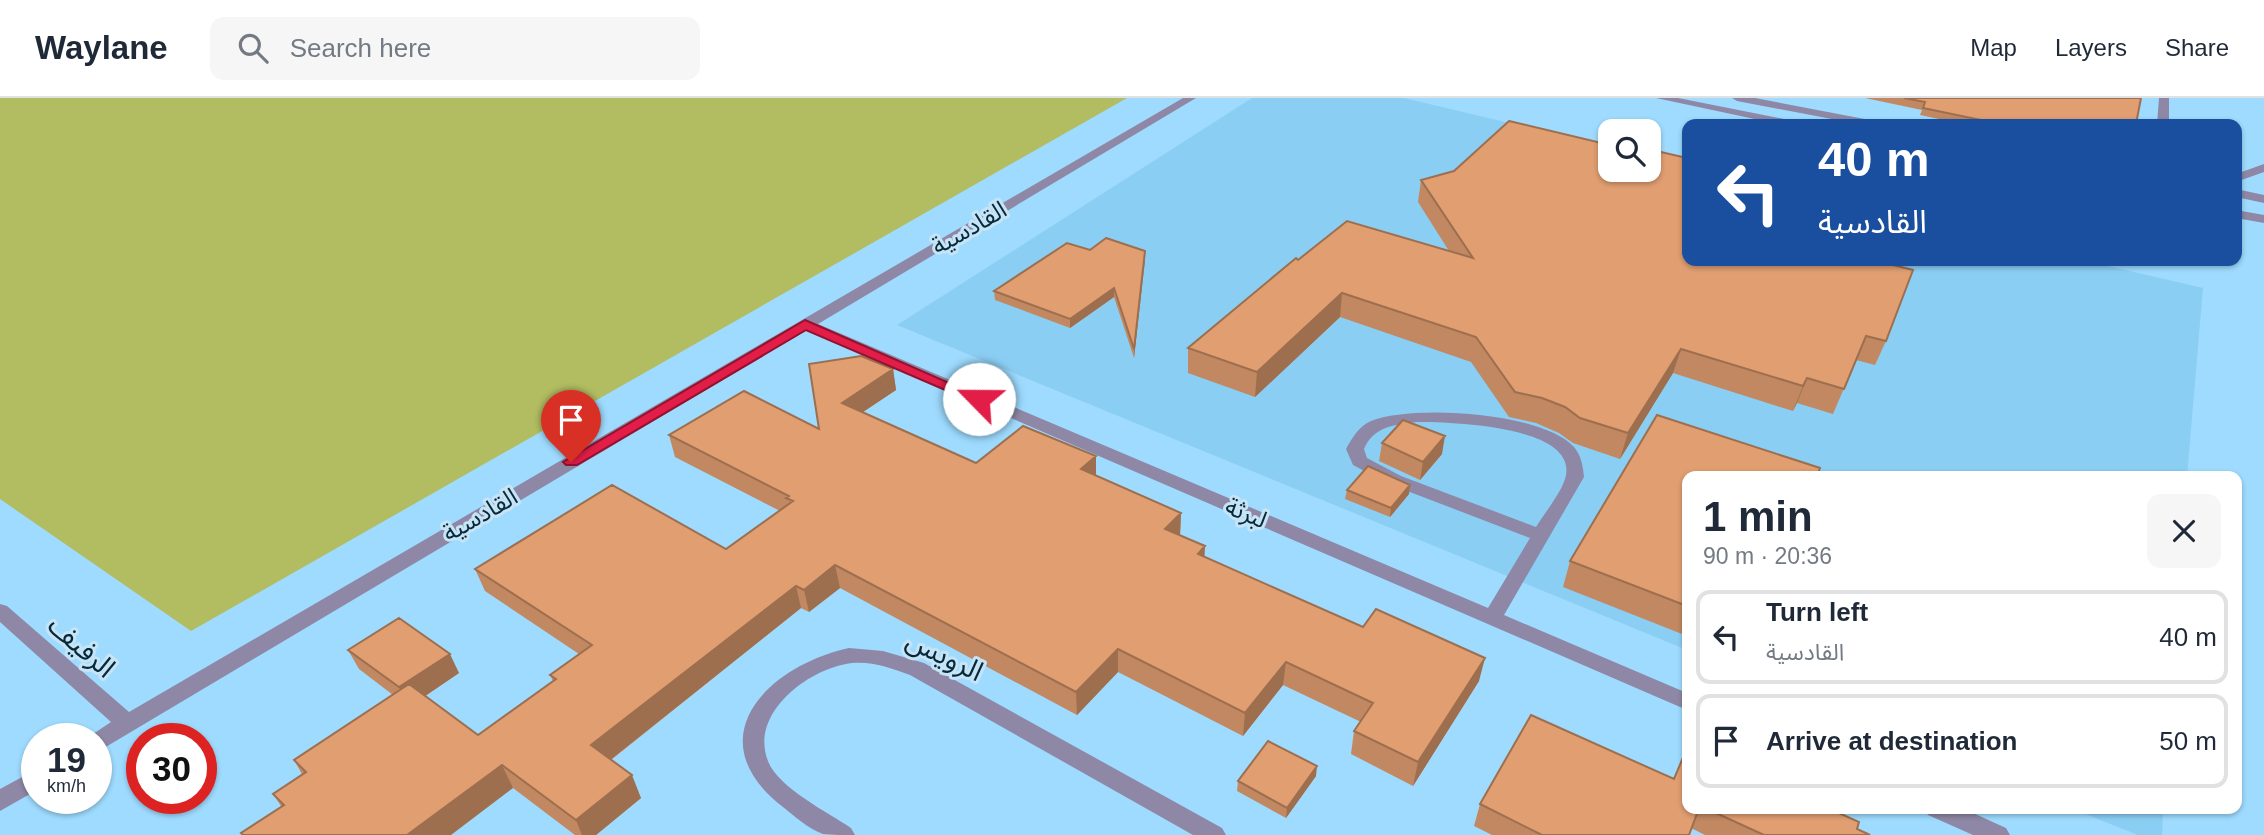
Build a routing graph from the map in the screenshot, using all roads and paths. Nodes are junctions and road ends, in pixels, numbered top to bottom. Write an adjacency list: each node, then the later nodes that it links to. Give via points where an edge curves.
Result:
1 (1191, 98): 14 (street, القادسية)
2 (1661, 98): 5 (street)
3 (1737, 98): 6 (street)
4 (2164, 98): 7 (street)
5 (1768, 119)
6 (1848, 119)
7 (2163, 119)
8 (2264, 168): 9 (street)
9 (2242, 176)
10 (2242, 194): 11 (street)
11 (2264, 199)
12 (2242, 215): 13 (street)
13 (2264, 219)
14 (805, 324): 17 (street, لبرثة); 19 (street, القادسية)
15 (1540, 535): 15 (street, via 1575,477 1575,464 1565,448 1537,432 1479,419 1395,418 1374,426 1355,449 1359,461 1395,480); 17 (street)
16 (0, 611): 19 (street, الرفيف)
17 (1492, 618): 18 (street, لبرثة)
18 (1682, 700)
19 (127, 723)
20 (21, 788): 21 (street)
21 (0, 801)
22 (1951, 814): 25 (street)
23 (843, 835): 24 (street, الرويس, via 785,796 758,765 752,735 765,707 792,680 822,662 850,656 886,658 917,669)
24 (1214, 835)
25 (1998, 835)

